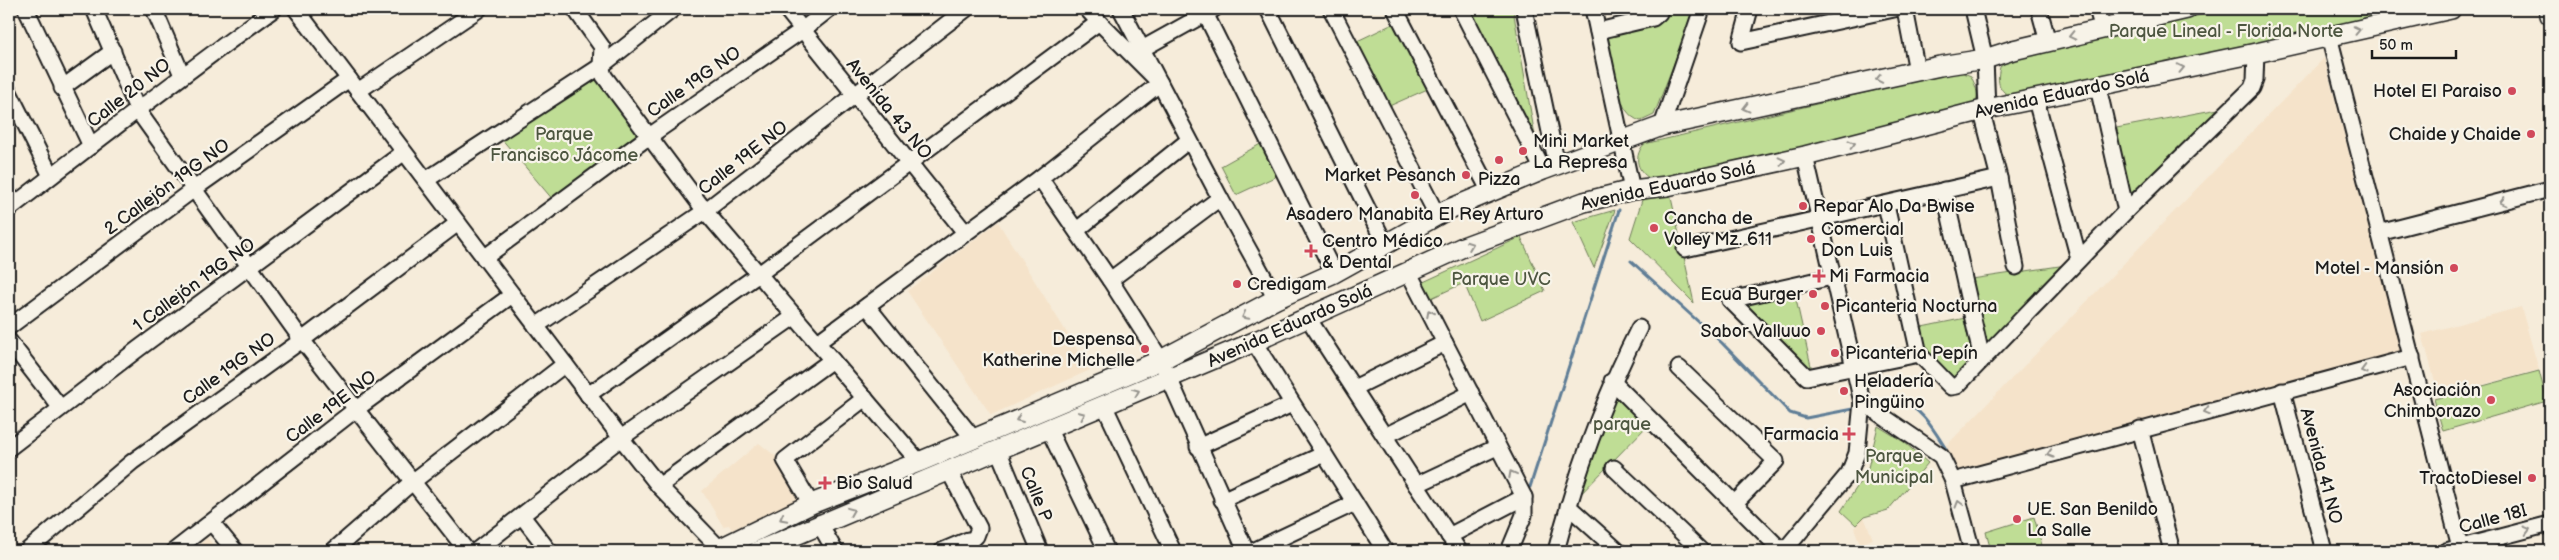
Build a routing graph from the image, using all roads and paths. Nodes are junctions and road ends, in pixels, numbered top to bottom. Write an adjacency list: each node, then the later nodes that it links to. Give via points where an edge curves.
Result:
1 (26, 9): 50 (street)
2 (94, 9): 41 (street)
3 (154, 9): 46 (street)
4 (274, 9): 46 (street, Calle 20 NO)
5 (296, 9): 48 (street)
6 (479, 9): 48 (street, 2 Callejón 19G NO)
7 (574, 9): 44 (street, via 602,46)
8 (673, 9): 44 (street)
9 (786, 9): 36 (street, Avenida 43 NO)
10 (829, 9): 36 (street, Calle 19G NO)
11 (966, 9): 52 (street, Calle 19E NO)
12 (1087, 9): 34 (street)
13 (1121, 9): 40 (street)
14 (1268, 9): 85 (street)
15 (1331, 9): 79 (street)
16 (1395, 9): 73 (street)
17 (1460, 9): 64 (street)
18 (1524, 9): 64 (street)
19 (1593, 9): 37 (street)
20 (1660, 9): 37 (street, via 1653,18)
21 (1702, 9): 56 (street)
22 (1750, 9): 23 (street, via 1741,42)
23 (1894, 9)
24 (1905, 9): 45 (street)
25 (1973, 9): 43 (street)
26 (2038, 9): 39 (street)
27 (2097, 9): 35 (street)
28 (2187, 9): 32 (main road, Avenida Eduardo Solá)
29 (2451, 9): 38 (main road, Avenida Eduardo Solá, one-way to 29)
30 (2549, 9): 33 (main road)
31 (1207, 10): 40 (street); 91 (street)
32 (2156, 12): 35 (main road, Avenida Eduardo Solá)
33 (2550, 15)
34 (1099, 22): 47 (street); 63 (street)
35 (2103, 29): 39 (main road, Avenida Eduardo Solá, one-way to 39)
36 (801, 31): 52 (street, Avenida 43 NO); 57 (street, Calle 19G NO)
37 (1598, 31): 59 (street)
38 (2329, 36): 42 (main road, Avenida Eduardo Solá); 84 (street)
39 (2048, 42): 43 (main road, Avenida Eduardo Solá)
40 (1142, 49): 47 (street)
41 (113, 51): 50 (street); 55 (street)
42 (2256, 53): 49 (main road, Avenida Eduardo Solá, one-way to 42); 78 (street, via 2252,88)
43 (1985, 58): 45 (main road, Avenida Eduardo Solá); 54 (street)
44 (601, 66): 57 (street, via 604,76); 68 (street)
45 (1917, 71): 56 (main road, Avenida Eduardo Solá, one-way to 56)
46 (182, 75): 55 (street, Calle 20 NO)
47 (1160, 83): 58 (street); 66 (street)
48 (354, 85): 61 (street); 69 (street, 2 Callejón 19G NO)
49 (2098, 87): 53 (main road, Avenida Eduardo Solá); 78 (street)
50 (62, 88): 60 (street)
51 (9, 92): 65 (street)
52 (855, 96): 63 (street, Avenida 43 NO); 77 (street, Calle 19E NO)
53 (2036, 100): 54 (main road, Avenida Eduardo Solá); 88 (street)
54 (1987, 109): 62 (main road, Avenida Eduardo Solá, one-way to 54); 67 (street, via 1984,120)
55 (138, 111): 60 (street, Calle 20 NO); 69 (street)
56 (1662, 126): 59 (main road, Avenida Eduardo Solá)
57 (648, 137): 77 (street); 87 (street, Calle 19G NO)
58 (1189, 140): 74 (street); 82 (street)
59 (1622, 142): 64 (main road, Avenida Eduardo Solá); 71 (street)
60 (91, 146): 65 (street, Calle 20 NO)
61 (403, 153): 68 (street); 90 (street, 1 Callejón 19G NO)
62 (1805, 156): 71 (main road, Avenida Eduardo Solá, one-way to 62, via 1667,186); 80 (street)
63 (909, 163): 83 (street, Avenida 43 NO); 93 (street)
64 (1550, 168): 73 (main road, Avenida Eduardo Solá)
65 (51, 176): 76 (street, Calle 20 NO)
66 (1040, 178): 82 (street); 83 (street)
67 (1999, 178): 72 (street); 89 (street)
68 (426, 180): 81 (street)
69 (194, 189): 90 (street); 102 (street, 2 Callejón 19G NO)
70 (2550, 189): 84 (street, one-way to 84)
71 (1632, 190): 92 (main road, Avenida Eduardo Solá, one-way to 71, via 1463,247 1584,202)
72 (1944, 190): 75 (street); 111 (street)
73 (1490, 192): 79 (main road, Avenida Eduardo Solá)
74 (1220, 198): 95 (street); 97 (street)
75 (1886, 205): 80 (street); 109 (street)
76 (9, 208)
77 (705, 211): 93 (street); 101 (street, Calle 19E NO)
78 (2126, 211): 88 (street)
79 (1437, 215): 85 (main road, Avenida Eduardo Solá)
80 (1819, 220): 86 (street); 94 (street)
81 (458, 223): 87 (street); 105 (street, Calle 19G NO)
82 (1077, 230): 95 (street)
83 (964, 231): 98 (street)
84 (2379, 233): 110 (street)
85 (1385, 244): 91 (main road, Avenida Eduardo Solá)
86 (1685, 249)
87 (484, 258): 96 (street)
88 (2079, 260): 111 (street)
89 (2016, 267)
90 (250, 268): 105 (street); 127 (street, 1 Callejón 19G NO)
91 (1334, 273): 97 (main road, Avenida Eduardo Solá)
92 (1409, 273): 100 (main road, Avenida Eduardo Solá); 108 (street, one-way to 92)
93 (759, 274): 99 (street); 122 (street)
94 (1832, 277): 116 (street); 116 (street, via 1730,300 1807,376)
95 (1110, 280): 113 (street)
96 (512, 295): 101 (street); 128 (street, Calle 19E NO)
97 (1276, 299): 113 (main road, Avenida Eduardo Solá, one-way to 113)
98 (867, 306): 106 (street); 133 (street)
99 (795, 316): 106 (street); 132 (street)
100 (1308, 318): 107 (main road, Avenida Eduardo Solá); 119 (street)
101 (536, 326): 114 (street)
102 (9, 327)
103 (1639, 328): 118 (street)
104 (9, 340): 127 (street)
105 (302, 340): 128 (street); 160 (street, Calle 19G NO, via 132,462)
106 (818, 342): 112 (street)
107 (1254, 342): 117 (main road, Avenida Eduardo Solá); 125 (street)
108 (1445, 342): 119 (street); 121 (street)
109 (1919, 354): 111 (street, via 1954,387); 116 (street)
110 (2412, 357): 120 (street, one-way to 120); 159 (street)
111 (1982, 359)
112 (832, 360): 123 (street); 145 (street)
113 (1161, 360): 117 (street); 133 (main road, Avenida Eduardo Solá, one-way to 133)
114 (565, 364): 122 (street); 143 (street)
115 (1679, 368): 150 (street, via 1776,460)
116 (1854, 368): 124 (street)
117 (1168, 379): 126 (main road, Avenida Eduardo Solá, one-way to 117); 135 (street)
118 (1612, 381): 150 (street); 151 (street)
119 (1354, 388): 131 (street)
120 (2282, 391): 129 (street, one-way to 129); 185 (street, Avenida 41 NO)
121 (1471, 393): 131 (street); 134 (street)
122 (588, 395): 132 (street)
123 (865, 398): 139 (street); 149 (street, via 786,460)
124 (1862, 402): 142 (street, via 1941,456); 182 (street, via 1857,453 1849,473)
125 (1292, 404): 135 (street); 138 (street)
126 (1104, 405): 130 (main road, Avenida Eduardo Solá, one-way to 126); 173 (street)
127 (60, 407): 136 (street, 1 Callejón 19G NO)
128 (355, 410): 143 (street); 153 (street, Calle 19E NO)
129 (2140, 429): 142 (street, one-way to 142); 184 (street)
130 (1049, 430): 137 (main road, Avenida Eduardo Solá); 172 (street)
131 (1385, 436): 144 (street)
132 (620, 438): 145 (street); 152 (street)
133 (973, 438): 139 (main road, Avenida Eduardo Solá)
134 (1497, 446): 144 (street); 146 (street, one-way to 134)
135 (1198, 447): 147 (street)
136 (9, 448)
137 (998, 450): 141 (main road, Avenida Eduardo Solá); 171 (street, Calle P)
138 (1324, 454): 147 (street); 148 (street)
139 (919, 462): 149 (main road, Avenida Eduardo Solá)
140 (1614, 468): 181 (street)
141 (949, 472): 154 (main road, Avenida Eduardo Solá, one-way to 141); 156 (street, via 978,522)
142 (1953, 481): 183 (street, one-way to 142)
143 (412, 483): 163 (street); 164 (street)
144 (1416, 485): 157 (street)
145 (659, 486): 158 (street)
146 (1524, 496): 157 (street); 178 (street, via 1524,515)
147 (1222, 500): 174 (street)
148 (1355, 503): 175 (street); 176 (street)
149 (811, 504): 158 (main road, Avenida Eduardo Solá, one-way to 158)
150 (1734, 504): 182 (street)
151 (1568, 506): 179 (street); 180 (street)
152 (522, 516): 165 (street); 166 (street)
153 (212, 523): 161 (street, Calle 19E NO); 162 (street)
154 (819, 524): 167 (main road, Avenida Eduardo Solá); 168 (street)
155 (2550, 524): 159 (street, Calle 18I, one-way to 155)
156 (976, 536): 169 (street); 170 (street)
157 (1449, 536): 177 (street)
158 (719, 550)
159 (2456, 550)
160 (27, 551)
161 (174, 551)
162 (235, 551)
163 (333, 551)
164 (467, 551)
165 (476, 551)
166 (549, 551)
167 (758, 551)
168 (835, 551)
169 (942, 551)
170 (961, 551)
171 (1040, 551)
172 (1107, 551)
173 (1173, 551)
174 (1246, 551)
175 (1252, 551)
176 (1385, 551)
177 (1459, 551)
178 (1509, 551)
179 (1556, 551)
180 (1618, 551)
181 (1701, 551)
182 (1783, 551)
183 (1972, 551)
184 (2172, 551)
185 (2324, 551)

